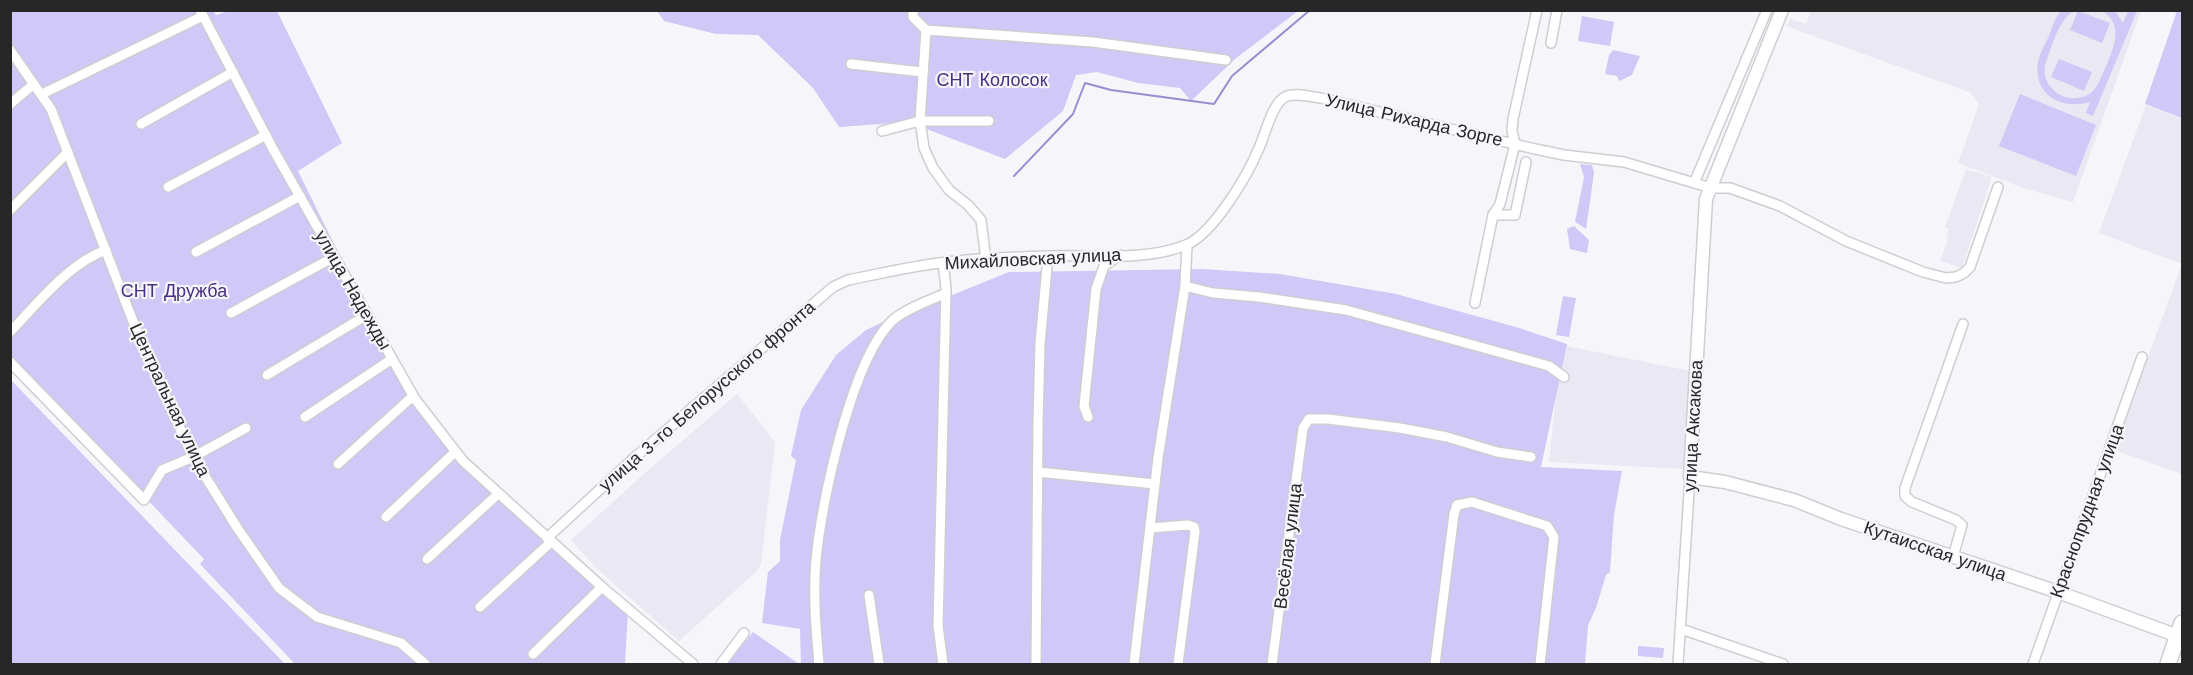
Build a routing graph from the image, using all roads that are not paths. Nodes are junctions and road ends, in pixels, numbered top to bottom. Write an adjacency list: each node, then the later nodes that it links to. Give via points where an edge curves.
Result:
1 (914, 10): 7 (street, via 913,17)
2 (1537, 10): 22 (street, via 1513,119)
3 (1557, 10): 8 (street)
4 (1767, 10): 25 (street)
5 (1782, 10): 28 (street, улица Аксакова)
6 (201, 13): 12 (street, улица Надежды); 15 (street)
7 (926, 30): 10 (street, via 1093,42); 13 (street)
8 (1551, 43)
9 (10, 50): 14 (street, Центральная улица)
10 (1226, 60)
11 (851, 64): 13 (street)
12 (233, 72): 19 (street); 21 (street, улица Надежды)
13 (922, 72): 17 (street)
14 (34, 84): 15 (street, Центральная улица); 16 (street)
15 (42, 94): 23 (street, Центральная улица)
16 (10, 104)
17 (920, 121): 18 (street); 20 (street); 38 (street, via 924,148 933,168 949,190 981,220)
18 (989, 121)
19 (141, 123)
20 (882, 131)
21 (266, 135): 26 (street); 29 (street, улица Надежды)
22 (1515, 144): 25 (street, Улица Рихарда Зорге, via 1624,162); 31 (street, via 1500,204); 32 (street, Улица Рихарда Зорге, via 1312,97 1286,97 1276,105 1258,151 1232,198 1200,237)
23 (68, 152): 30 (street); 33 (street, Центральная улица)
24 (1526, 162): 31 (street, via 1515,215)
25 (1695, 181): 28 (street, Улица Рихарда Зорге)
26 (168, 187)
27 (1998, 187): 28 (street, via 1970,267 1956,277 1946,278 1846,240 1780,206 1730,188)
28 (1712, 188): 62 (street, улица Аксакова, via 1706,199)
29 (300, 196): 34 (street); 37 (street, улица Надежды)
30 (10, 210)
31 (1493, 215): 43 (street)
32 (1187, 245): 35 (street, Михайловская улица, via 1161,252); 41 (street)
33 (106, 249): 47 (street, via 89,255); 58 (street, Центральная улица, via 141,342)
34 (196, 252)
35 (1120, 255): 36 (street, Михайловская улица); 55 (street, via 1104,266 1096,289 1084,406)
36 (1048, 256): 38 (street, Михайловская улица); 61 (street, via 1040,344)
37 (334, 257): 44 (street); 45 (street, улица Надежды)
38 (986, 260): 39 (street, Михайловская улица)
39 (943, 263): 40 (street, Михайловская улица); 42 (street)
40 (878, 274): 67 (street, улица 3-го Белорусского фронта, via 832,287 634,458)
41 (1185, 286): 52 (street, via 1346,310 1549,366); 63 (street)
42 (946, 293): 81 (street, via 894,320 875,343 860,372 831,474 816,560); 83 (street, via 938,626)
43 (1475, 303)
44 (231, 313)
45 (367, 315): 49 (street, улица Надежды); 51 (street)
46 (1963, 324): 68 (street, via 1905,488 1905,496 1912,502 1962,525)
47 (10, 332)
48 (2142, 357): 71 (street, Краснопрудная улица)
49 (392, 359): 53 (street, улица Надежды); 54 (street)
50 (10, 362): 58 (street, via 144,500 162,470)
51 (267, 375)
52 (1564, 377)
53 (413, 396): 57 (street, улица Надежды); 60 (street)
54 (305, 417)
55 (1088, 417)
56 (246, 428): 58 (street)
57 (455, 452): 64 (street, улица Надежды); 65 (street)
58 (193, 457): 78 (street, Центральная улица, via 279,588 317,616 401,643)
59 (1531, 457): 87 (street, Весёлая улица, via 1390,426 1309,419 1303,428)
60 (338, 464)
61 (1038, 472): 63 (street); 84 (street)
62 (1690, 477): 68 (street, Кутаисская улица, via 1794,500); 74 (street, улица Аксакова)
63 (1155, 484): 66 (street)
64 (498, 494): 67 (street, улица Надежды); 69 (street)
65 (386, 517)
66 (1150, 528): 85 (street); 86 (street, via 1194,527)
67 (549, 540): 70 (street, улица Надежды); 73 (street, улица 3-го Белорусского фронта)
68 (1953, 557): 71 (street, Кутаисская улица)
69 (427, 559)
70 (602, 587): 77 (street); 79 (street, улица Надежды)
71 (2058, 592): 75 (street, Кутаисская улица); 92 (street, Краснопрудная улица)
72 (869, 595): 82 (street)
73 (480, 608)
74 (1681, 629): 90 (street, улица Аксакова); 91 (street)
75 (2180, 629): 93 (main road)
76 (744, 633): 80 (street)
77 (533, 654)
78 (425, 664)
79 (693, 664)
80 (721, 664)
81 (819, 664)
82 (879, 664)
83 (943, 664)
84 (1036, 664)
85 (1134, 664)
86 (1178, 664)
87 (1272, 664)
88 (1435, 664): 89 (street, via 1454,514 1457,505 1472,502 1547,526 1554,537)
89 (1540, 664)
90 (1678, 664)
91 (1783, 664)
92 (2033, 664)
93 (2168, 664)

